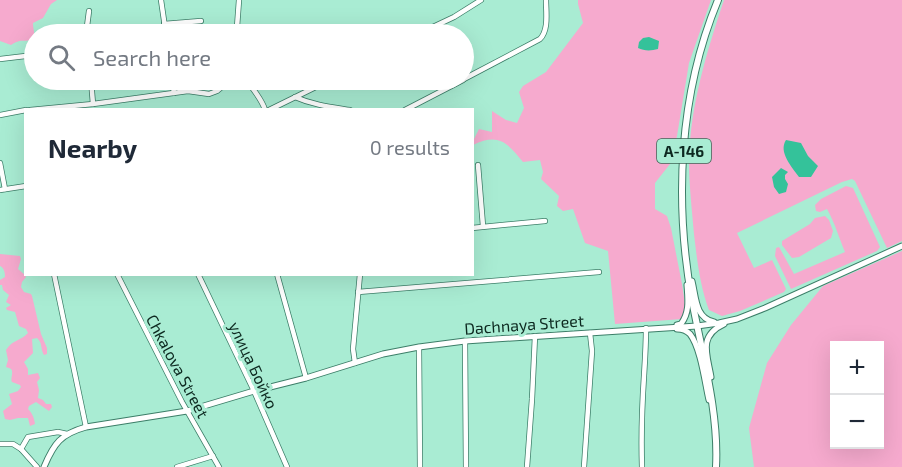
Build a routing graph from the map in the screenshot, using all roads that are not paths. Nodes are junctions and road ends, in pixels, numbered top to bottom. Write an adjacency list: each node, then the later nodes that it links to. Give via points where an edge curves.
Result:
1 (161, 0): 9 (street)
2 (239, 0): 10 (street)
3 (481, 0): 11 (street)
4 (546, 0): 14 (street, via 544,36)
5 (718, 0): 39 (highway, А-146, via 701,49 684,138)
6 (88, 11): 8 (street)
7 (201, 21): 9 (street)
8 (87, 24)
9 (164, 24)
10 (237, 24)
11 (438, 24)
12 (24, 56): 13 (street)
13 (0, 59)
14 (474, 73)
15 (92, 90): 23 (street)
16 (174, 90): 21 (street)
17 (218, 90): 21 (street, via 209,94)
18 (254, 90): 25 (street)
19 (309, 90): 22 (street)
20 (442, 90): 28 (street)
21 (174, 93): 23 (street)
22 (295, 97): 26 (street); 27 (street)
23 (93, 104): 24 (street)
24 (61, 108)
25 (266, 108)
26 (271, 108)
27 (338, 108)
28 (409, 108)
29 (24, 111): 30 (street)
30 (0, 115)
31 (0, 163): 34 (street)
32 (478, 165): 36 (street)
33 (24, 186): 34 (street)
34 (2, 189)
35 (545, 221): 36 (street)
36 (483, 226): 37 (street)
37 (474, 228)
38 (902, 246): 47 (main road)
39 (685, 254): 47 (main road, via 699,312 713,322); 48 (highway, А-146); 49 (main road, via 686,318 681,324)
40 (599, 272): 46 (street)
41 (54, 276): 59 (street)
42 (118, 276): 58 (street, Chkalova Street)
43 (199, 276): 57 (street, улица Бойко)
44 (277, 276): 56 (street)
45 (360, 276): 46 (street)
46 (358, 292): 55 (street)
47 (737, 319): 48 (main road, Dachnaya Street); 60 (main road, via 716,328 706,344)
48 (697, 326): 49 (main road, Dachnaya Street); 60 (highway, А-146)
49 (666, 327): 50 (main road, Dachnaya Street); 60 (main road, via 690,334 699,352)
50 (646, 328): 51 (main road, Dachnaya Street); 74 (street)
51 (590, 333): 52 (main road, Dachnaya Street); 73 (street)
52 (535, 336): 53 (main road, Dachnaya Street); 72 (street)
53 (465, 341): 54 (main road, Dachnaya Street); 71 (street)
54 (419, 347): 55 (main road, Dachnaya Street); 70 (street)
55 (355, 363): 56 (main road, Dachnaya Street)
56 (306, 378): 57 (main road, Dachnaya Street)
57 (255, 391): 58 (main road, Dachnaya Street); 69 (street, улица Бойко)
58 (187, 411): 59 (main road, Dachnaya Street); 64 (street, Chkalova Street)
59 (86, 427): 61 (main road, Dachnaya Street)
60 (716, 432): 75 (highway, А-146)
61 (67, 434): 63 (street, via 28,437); 66 (main road, via 57,442)
62 (0, 444): 63 (street, via 13,444)
63 (21, 449): 65 (street)
64 (213, 456): 67 (street); 68 (street, Chkalova Street)
65 (37, 467)
66 (44, 467)
67 (177, 467)
68 (219, 467)
69 (287, 467)
70 (420, 467)
71 (466, 467)
72 (527, 467)
73 (584, 467)
74 (642, 467)
75 (716, 467)

